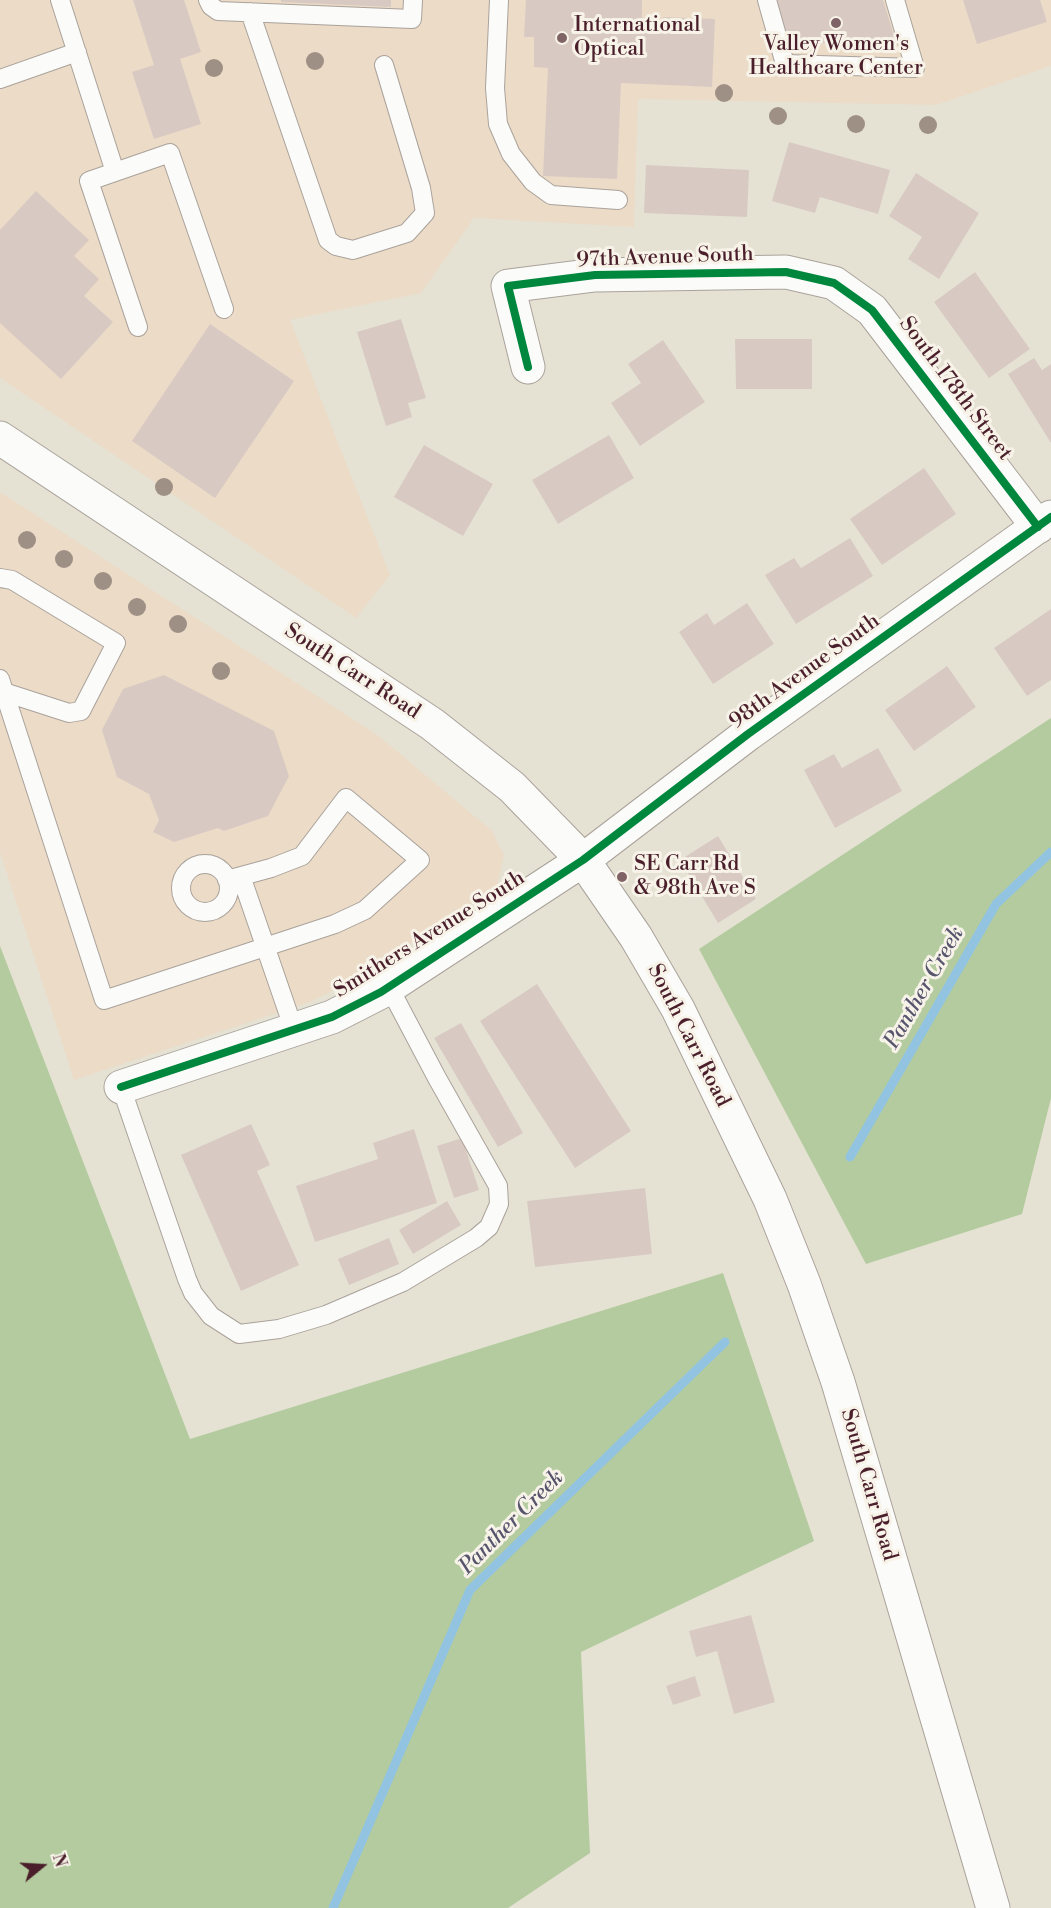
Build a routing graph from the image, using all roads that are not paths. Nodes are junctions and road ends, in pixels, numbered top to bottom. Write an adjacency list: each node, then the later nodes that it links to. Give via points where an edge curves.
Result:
1 (60, 0): 8 (lane)
2 (208, 0): 7 (lane, via 218,11)
3 (413, 0): 7 (lane, via 412,19)
4 (499, 0): 12 (lane, via 495,88 498,124 511,154 533,182 551,195)
5 (767, 0): 6 (lane, via 785,64 915,68)
6 (895, 0)
7 (250, 12): 9 (lane, via 328,240 353,250 407,233 426,213)
8 (77, 52): 10 (lane); 11 (lane)
9 (384, 65)
10 (0, 79)
11 (115, 172): 14 (lane, via 170,153); 15 (lane, via 89,181)
12 (618, 200)
13 (834, 283): 16 (main road, 97th Avenue South, via 786,272 595,275 508,286); 18 (main road, South 178th Street, via 872,310)
14 (224, 309)
15 (138, 327)
16 (528, 367)
17 (0, 438): 21 (main road, South Carr Road, via 432,724 512,787)
18 (1045, 522): 21 (main road, 98th Avenue South, via 748,734)
19 (0, 578): 20 (lane, via 12,580 116,643 81,711 69,713)
20 (2, 686): 22 (lane, via 104,1000)
21 (583, 860): 23 (main road, Smithers Avenue South); 26 (main road, South Carr Road, via 636,937 678,1009 770,1199 804,1284 838,1383)
22 (266, 947): 22 (lane, via 365,910 420,860 346,798 302,856 234,878); 24 (lane)
23 (389, 987): 24 (main road, Smithers Avenue South, via 332,1017); 25 (lane, via 498,1186 499,1204 489,1227 476,1238 403,1282 326,1315 279,1329 239,1334 211,1316 190,1286)
24 (294, 1030): 25 (main road, Smithers Avenue South)
25 (121, 1087)
26 (993, 1908)

